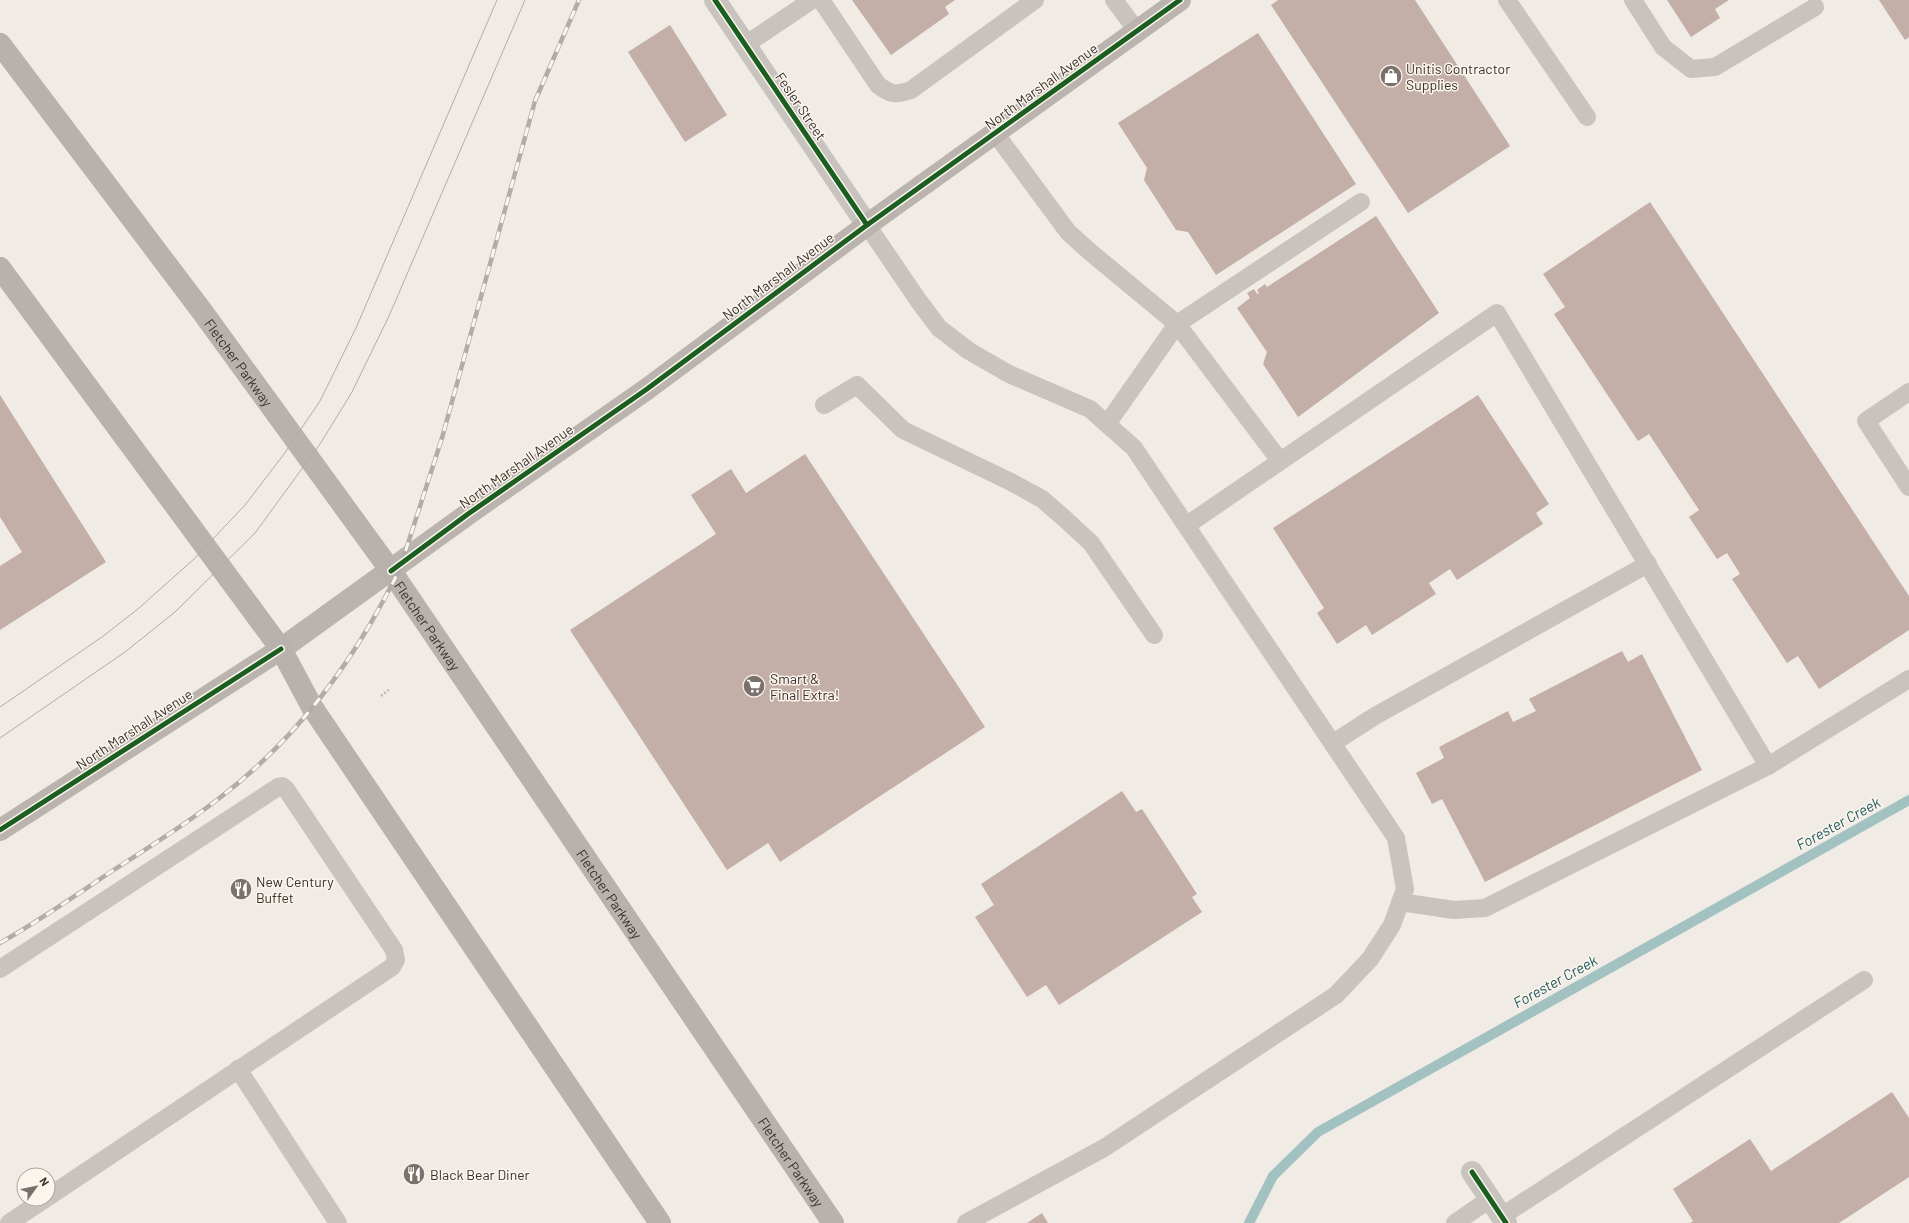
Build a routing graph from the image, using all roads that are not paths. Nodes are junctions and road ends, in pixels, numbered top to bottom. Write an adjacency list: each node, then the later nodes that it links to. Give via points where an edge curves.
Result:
1 (715, 0): 12 (street, Fesler Street)
2 (812, 0): 12 (lane)
3 (821, 0): 4 (lane, via 878,85 888,93 900,94 912,90)
4 (1035, 0)
5 (1114, 0): 10 (lane)
6 (1180, 0): 10 (main road, North Marshall Avenue)
7 (1507, 0): 13 (lane)
8 (1633, 0): 9 (lane, via 1664,47 1691,69 1716,67)
9 (1815, 7)
10 (1137, 31): 14 (main road, North Marshall Avenue)
11 (0, 44): 26 (main road, Fletcher Parkway, via 202,310)
12 (745, 45): 16 (street, Fesler Street)
13 (1587, 117)
14 (995, 133): 16 (main road, North Marshall Avenue); 18 (lane, via 1068,232)
15 (1361, 202): 18 (lane)
16 (867, 225): 21 (lane, via 939,328 969,351 1009,374 1090,409); 26 (main road, North Marshall Avenue, via 647,389)
17 (0, 268): 28 (main road)
18 (1177, 324): 21 (lane); 22 (lane)
19 (1909, 392): 23 (lane, via 1866,421)
20 (824, 405): 27 (lane, via 857,385 903,430 1042,499 1091,543)
21 (1107, 424): 24 (lane, via 1134,448)
22 (1280, 461): 24 (lane); 25 (lane, via 1497,313)
23 (1909, 487)
24 (1186, 525): 30 (lane)
25 (1648, 564): 30 (lane, via 1375,716); 31 (lane)
26 (391, 571): 28 (main road, North Marshall Avenue); 44 (main road, Fletcher Parkway)
27 (1154, 635)
28 (281, 649): 32 (main road, North Marshall Avenue); 43 (main road, via 312,707)
29 (1909, 679): 31 (lane)
30 (1333, 744): 33 (lane, via 1396,838 1405,889)
31 (1768, 766): 33 (lane, via 1485,908 1454,910)
32 (0, 830)
33 (1400, 902): 45 (lane, via 1392,925 1370,960 1336,995 1104,1148)
34 (0, 969): 36 (lane, via 282,786 394,950 396,960 392,967)
35 (1864, 980): 40 (lane)
36 (238, 1069): 38 (lane); 42 (lane)
37 (1472, 1172): 40 (street)
38 (56, 1192)
39 (33, 1207): 41 (lane)
40 (1499, 1213): 46 (lane)
41 (9, 1223)
42 (338, 1223)
43 (660, 1223)
44 (833, 1223)
45 (966, 1223)
46 (1455, 1223)

